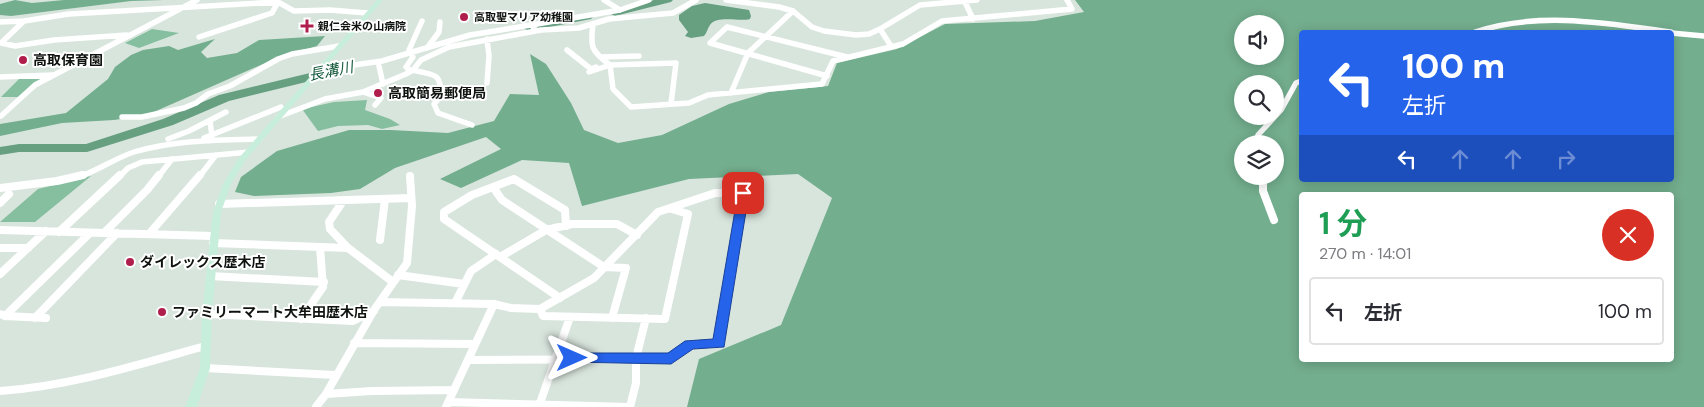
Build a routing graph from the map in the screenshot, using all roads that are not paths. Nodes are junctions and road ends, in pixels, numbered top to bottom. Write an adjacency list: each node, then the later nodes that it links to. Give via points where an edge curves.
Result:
1 (197, 0): 11 (street)
2 (380, 0): 14 (street)
3 (604, 0): 12 (street)
4 (649, 0): 12 (street)
5 (696, 0): 21 (street, via 673,12 609,19)
6 (726, 0): 13 (street)
7 (965, 0): 8 (street); 15 (street); 22 (street, via 920,5)
8 (977, 0)
9 (1067, 0): 15 (street, via 1072,9)
10 (278, 2): 11 (street); 14 (street, via 294,11); 28 (street, via 272,13)
11 (184, 7): 16 (street, via 69,14); 27 (street)
12 (620, 10): 20 (street)
13 (793, 11): 22 (street, via 812,27 824,32 856,35); 29 (street)
14 (367, 13): 32 (street)
15 (973, 19): 33 (street, via 942,21 903,44)
16 (24, 21): 18 (street); 27 (street, via 1,43 15,46)
17 (422, 21): 36 (street, via 408,50)
18 (0, 22)
19 (440, 22): 34 (street, via 439,32)
20 (537, 24): 25 (street); 34 (street, via 470,35)
21 (593, 24): 25 (street); 39 (street, via 590,45)
22 (880, 29): 33 (street)
23 (1480, 30): 24 (street, via 1516,21 1594,23)
24 (1654, 30)
25 (528, 32): 31 (street)
26 (1674, 32): 30 (street)
27 (130, 34): 46 (street)
28 (199, 36)
29 (767, 36): 37 (street); 37 (street, via 727,26 710,43); 40 (street)
30 (1704, 36)
31 (487, 39): 44 (street, via 432,54); 50 (street)
32 (339, 46): 43 (street); 61 (street, via 278,59 184,108 142,117)
33 (891, 46): 40 (street)
34 (427, 48): 36 (street)
35 (567, 50): 41 (street, via 591,69)
36 (410, 52): 43 (street, via 382,61); 44 (street, via 413,57 406,67)
37 (748, 53): 47 (street); 53 (street)
38 (639, 56): 39 (street)
39 (599, 57): 41 (street)
40 (848, 57): 47 (street, via 833,61)
41 (609, 64): 45 (street); 54 (street, via 614,94 631,107); 54 (street, via 676,63)
42 (379, 66): 51 (street)
43 (319, 70): 62 (street)
44 (412, 70): 51 (street); 64 (street, via 438,77 441,81 441,96 434,104 438,113)
45 (589, 72)
46 (56, 75): 48 (street); 55 (street, via 35,85)
47 (827, 76): 53 (street, via 822,84)
48 (0, 77)
49 (1299, 82): 65 (street, via 1281,110)
50 (487, 83)
51 (383, 84): 52 (street)
52 (363, 92): 56 (street, via 380,98); 62 (street, via 325,99)
53 (731, 93): 54 (street, via 708,95 697,102)
54 (671, 104)
55 (13, 105): 58 (street); 60 (street)
56 (375, 105)
57 (281, 107): 66 (street)
58 (0, 108)
59 (226, 112): 63 (street)
60 (1, 116)
61 (122, 117)
62 (278, 117): 68 (street)
63 (210, 121): 66 (street); 67 (street)
64 (472, 125)
65 (1258, 135)
66 (212, 136): 69 (street)
67 (168, 139)
68 (260, 139): 69 (street); 70 (street)
69 (159, 146): 76 (street, via 122,156 76,178)
70 (249, 152): 71 (street); 82 (street, via 235,170)
71 (216, 155): 72 (street); 93 (street)
72 (172, 159): 89 (street, via 142,162 128,168); 91 (street, via 147,190)
73 (410, 176): 78 (street)
74 (1263, 185): 84 (street)
75 (493, 187): 85 (street, via 514,179 565,210); 87 (street, via 502,200); 101 (street, via 444,212 444,219)
76 (0, 188)
77 (9, 194): 81 (street)
78 (410, 198): 79 (street); 105 (street, via 407,263)
79 (385, 199): 80 (street); 96 (street)
80 (343, 201): 82 (street); 100 (street, via 329,222 330,229)
81 (0, 202)
82 (219, 204): 95 (street)
83 (672, 209): 94 (street, via 658,212); 121 (street, via 688,214 665,319); 126 (street, via 715,193 743,193 719,344 690,344 671,358)
84 (1274, 220)
85 (566, 226): 87 (street); 94 (street, via 617,224)
86 (0, 230): 88 (street)
87 (546, 230): 101 (street); 102 (street)
88 (46, 232): 89 (street); 99 (street)
89 (59, 232): 90 (street)
90 (90, 233): 91 (street); 115 (street)
91 (104, 233): 92 (street)
92 (117, 233): 93 (street); 117 (street)
93 (149, 234): 95 (street)
94 (637, 235): 102 (street)
95 (213, 240): 97 (street); 104 (street)
96 (380, 240)
97 (320, 247): 100 (street); 106 (street)
98 (0, 248): 99 (street)
99 (28, 248): 103 (street)
100 (348, 248): 105 (street)
101 (498, 256): 107 (street, via 471,271); 108 (street)
102 (604, 267): 108 (street, via 594,278); 120 (street, via 626,268)
103 (0, 274)
104 (210, 276): 106 (street); 114 (street)
105 (395, 279): 107 (street); 109 (street)
106 (324, 282): 119 (street)
107 (464, 284): 110 (street)
108 (560, 298): 112 (street)
109 (380, 302): 110 (street); 113 (street)
110 (455, 303): 111 (street)
111 (494, 304): 112 (street); 123 (street)
112 (540, 309): 116 (street, via 543,316)
113 (374, 310): 119 (street, via 353,321); 122 (street)
114 (207, 314): 119 (street); 124 (street)
115 (2, 315): 117 (street)
116 (570, 317): 120 (street); 125 (street)
117 (35, 318): 118 (street)
118 (46, 318)
119 (302, 318)
120 (612, 318): 121 (street)
121 (646, 318): 126 (street)
122 (354, 343): 123 (street); 129 (street)
123 (475, 344): 127 (street)
124 (205, 346): 128 (street); 131 (street, via 84,380 47,388)
125 (556, 358): 126 (street); 127 (street); 134 (street)
126 (636, 358): 134 (street, via 636,383 630,407)
127 (468, 360): 130 (street)
128 (206, 368): 129 (street); 135 (street)
129 (335, 375): 132 (street)
130 (454, 390): 132 (street); 133 (street)
131 (0, 391)
132 (326, 394): 136 (street)
133 (447, 404): 134 (street)
134 (539, 406)
135 (190, 407)
136 (316, 407)

